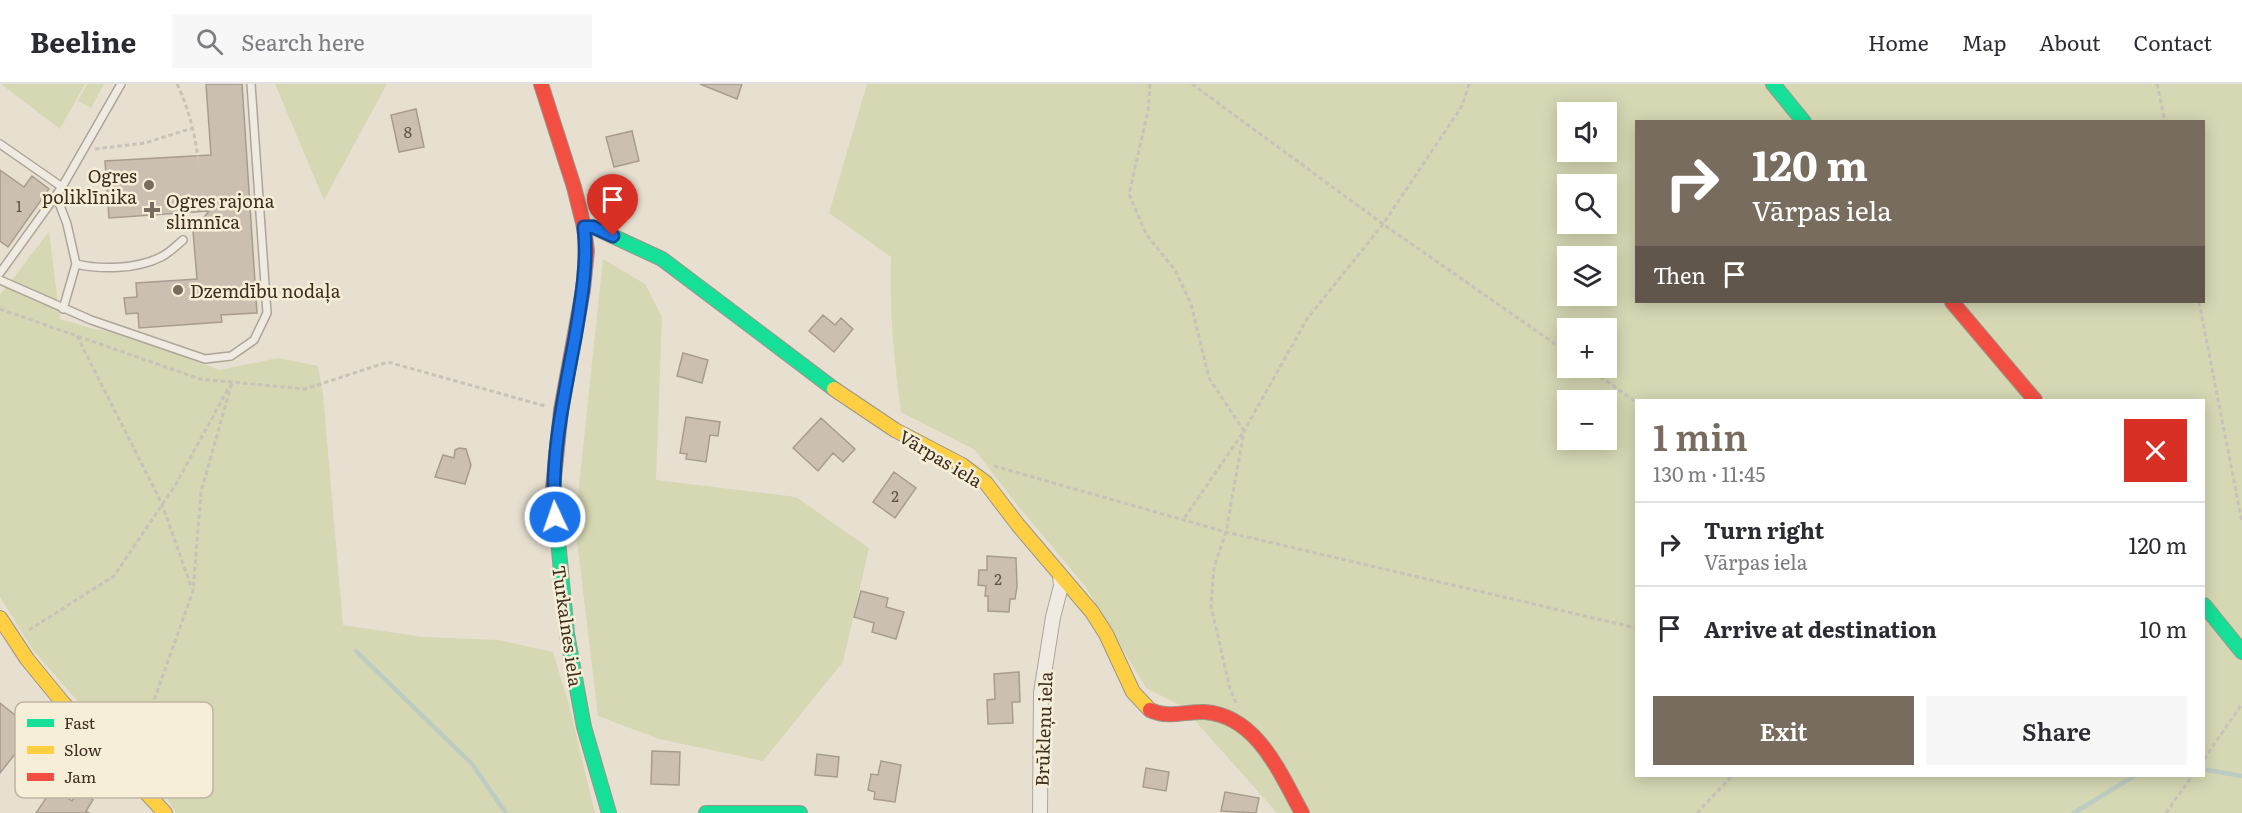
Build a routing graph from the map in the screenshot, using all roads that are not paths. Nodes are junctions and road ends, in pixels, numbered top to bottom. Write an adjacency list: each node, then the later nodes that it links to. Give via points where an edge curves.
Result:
1 (121, 84): 7 (lane)
2 (251, 84): 15 (lane, via 267,313 254,340 231,356 205,359)
3 (541, 84): 9 (street, Turkalnes iela)
4 (1773, 84): 5 (street)
5 (1802, 120)
6 (0, 144): 7 (lane)
7 (62, 186): 8 (lane)
8 (56, 195): 11 (lane, via 68,224); 12 (lane)
9 (584, 227): 17 (street, Vārpas iela, via 593,227 652,253 868,412 986,483); 24 (street, Turkalnes iela, via 587,251 583,290 561,410 553,495 567,634 584,727)
10 (183, 240): 11 (lane, via 163,257 136,265)
11 (76, 264): 15 (lane)
12 (0, 273)
13 (0, 280): 15 (lane)
14 (1953, 303): 16 (street)
15 (63, 309)
16 (2034, 399)
17 (1060, 575): 27 (street, Brūkleņu iela, via 1041,693); 28 (street, Vārpas iela, via 1092,612 1147,708 1178,716 1215,711 1232,719 1263,747)
18 (2205, 606): 20 (street)
19 (0, 618): 21 (street)
20 (2242, 652)
21 (62, 702)
22 (151, 798): 23 (street)
23 (165, 813)
24 (609, 813)
25 (706, 813): 26 (street)
26 (800, 813)
27 (1040, 813)
28 (1302, 813)

